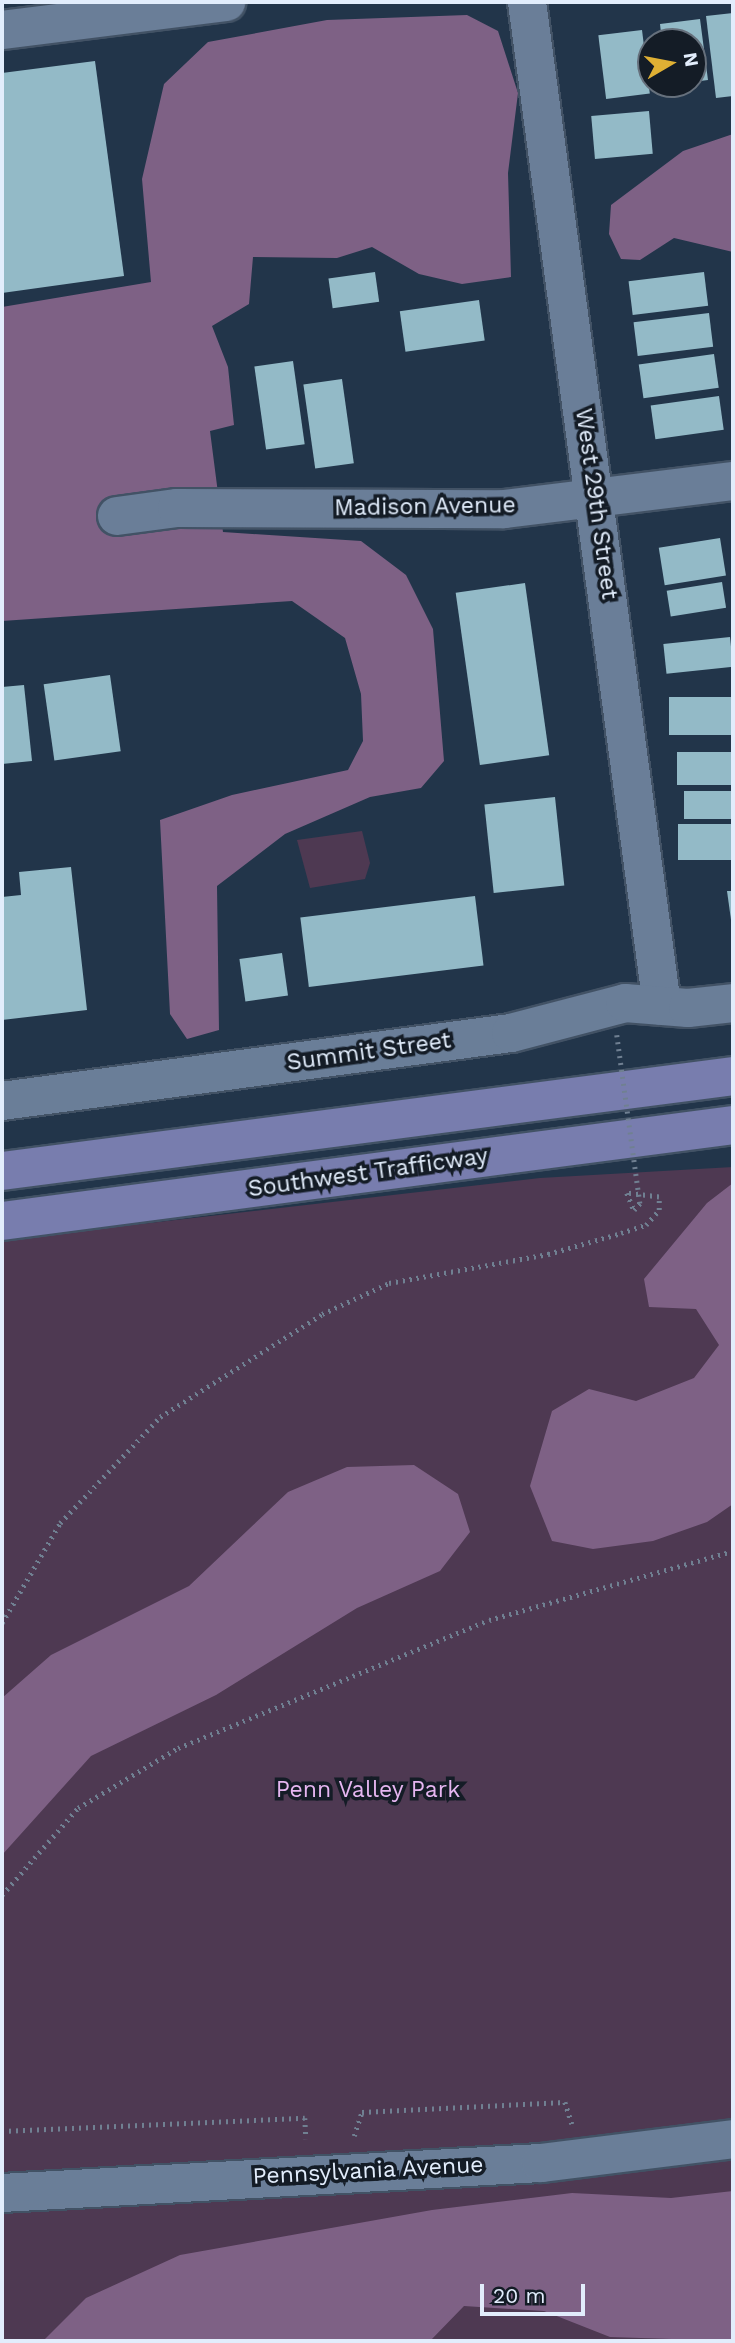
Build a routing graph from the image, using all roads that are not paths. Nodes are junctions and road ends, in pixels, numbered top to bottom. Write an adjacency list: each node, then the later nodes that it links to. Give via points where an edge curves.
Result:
1 (226, 2): 3 (street)
2 (527, 2): 5 (street, West 29th Street)
3 (2, 30)
4 (733, 481): 5 (street, Madison Avenue)
5 (596, 499): 6 (street, Madison Avenue, via 504,509 177,508); 8 (street, West 29th Street)
6 (117, 516)
7 (733, 1003): 8 (street, Summit Street)
8 (662, 1006): 10 (street, Summit Street, via 625,1003 510,1033)
9 (733, 1076): 12 (main road)
10 (2, 1101)
11 (733, 1125): 13 (main road, Southwest Trafficway)
12 (2, 1171)
13 (2, 1221)
14 (733, 2139): 15 (street, Pennsylvania Avenue, via 541,2163)
15 (2, 2193)

